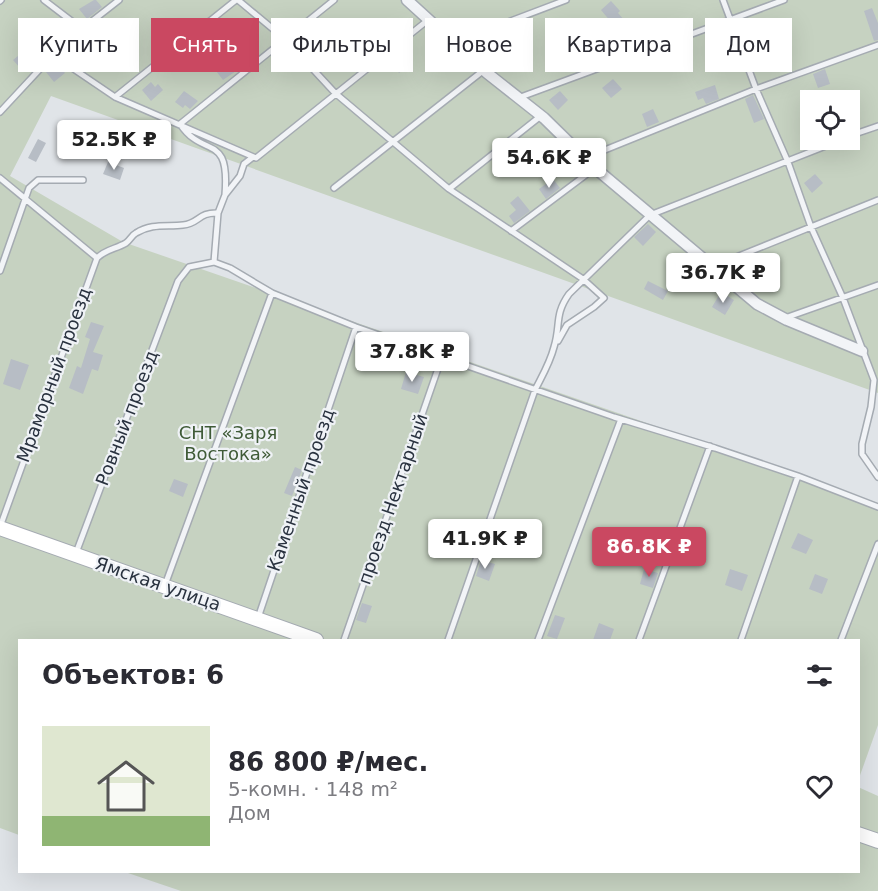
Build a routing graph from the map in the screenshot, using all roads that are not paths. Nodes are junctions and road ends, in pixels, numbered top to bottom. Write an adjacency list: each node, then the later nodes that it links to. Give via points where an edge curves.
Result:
1 (44, 0): 9 (lane)
2 (119, 0): 10 (lane)
3 (237, 0): 17 (lane); 29 (lane)
4 (334, 0): 11 (lane)
5 (407, 0): 12 (street)
6 (566, 0): 13 (lane)
7 (723, 0): 14 (lane)
8 (784, 0): 15 (lane)
9 (68, 18)
10 (95, 18)
11 (311, 18)
12 (427, 18)
13 (518, 18)
14 (730, 18)
15 (736, 18)
16 (425, 23): 28 (lane)
17 (271, 28)
18 (705, 30): 30 (lane)
19 (878, 45): 27 (lane)
20 (271, 50): 33 (lane)
21 (37, 72): 31 (lane)
22 (78, 72): 29 (lane)
23 (316, 72): 28 (lane)
24 (481, 72): 36 (lane)
25 (486, 72): 30 (street)
26 (750, 72): 27 (lane)
27 (756, 89): 39 (lane); 40 (lane)
28 (335, 93): 36 (lane); 38 (lane)
29 (115, 97): 33 (lane)
30 (518, 98): 32 (street)
31 (0, 112)
32 (542, 116): 39 (street); 45 (lane)
33 (180, 124): 38 (lane); 46 (lane, via 187,135 216,149 226,163)
34 (878, 126): 35 (lane)
35 (860, 132)
36 (393, 141): 44 (lane); 45 (lane)
37 (813, 150): 40 (lane)
38 (254, 158): 46 (lane, via 244,164)
39 (585, 158): 41 (street)
40 (787, 159): 50 (lane); 51 (lane)
41 (596, 168): 50 (street); 52 (lane)
42 (0, 178): 47 (lane)
43 (83, 180): 47 (lane, via 38,180)
44 (334, 188)
45 (449, 189): 52 (lane)
46 (225, 195): 49 (lane)
47 (25, 197): 53 (lane); 56 (lane)
48 (878, 200): 51 (lane)
49 (218, 213): 53 (lane, via 201,215 197,221 184,225 155,226 136,233 126,243 103,251); 54 (lane)
50 (650, 215): 55 (street); 57 (lane)
51 (811, 227): 55 (lane); 60 (lane)
52 (511, 231): 57 (lane)
53 (97, 258): 73 (lane, Мраморный проезд)
54 (214, 262): 59 (lane); 75 (lane, Ровный проезд, via 189,267 178,281)
55 (712, 267): 61 (street, via 757,304)
56 (0, 271)
57 (582, 279): 63 (lane, via 560,307); 63 (lane, via 604,297 567,325)
58 (878, 285): 60 (lane)
59 (272, 293): 62 (lane); 76 (lane)
60 (843, 298): 61 (lane); 64 (lane)
61 (783, 319): 64 (street)
62 (356, 327): 65 (lane); 77 (lane, Каменный проезд)
63 (555, 345): 67 (lane)
64 (862, 351): 66 (lane)
65 (442, 357): 67 (lane); 79 (lane, проезд Нектарный)
66 (876, 378): 71 (lane, via 862,454)
67 (535, 390): 68 (lane); 80 (lane)
68 (621, 419): 69 (lane); 81 (lane)
69 (710, 446): 70 (lane); 82 (lane)
70 (798, 476): 72 (lane); 83 (lane)
71 (878, 477)
72 (878, 507)
73 (0, 527): 75 (street, Ямская улица)
74 (878, 544): 84 (lane)
75 (75, 556): 76 (street, Ямская улица)
76 (164, 587): 77 (street, Ямская улица)
77 (258, 619): 78 (street, Ямская улица)
78 (313, 639)
79 (344, 639)
80 (448, 639)
81 (538, 639)
82 (639, 639)
83 (741, 639)
84 (841, 639)
85 (860, 835): 86 (street)
86 (878, 841)

